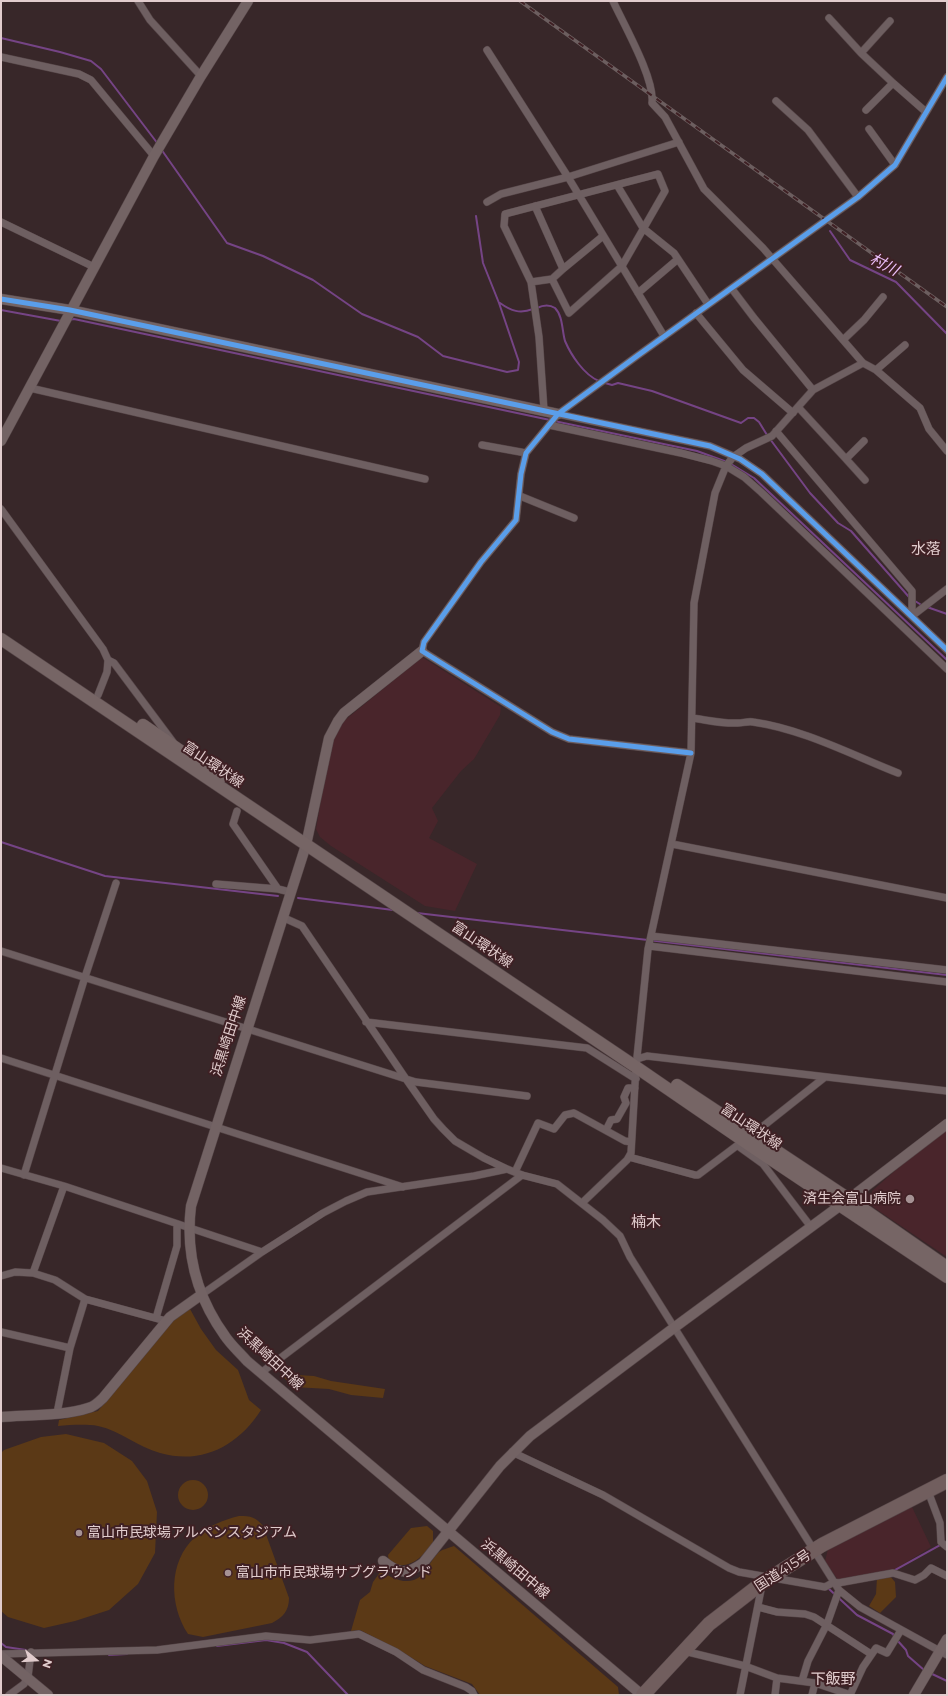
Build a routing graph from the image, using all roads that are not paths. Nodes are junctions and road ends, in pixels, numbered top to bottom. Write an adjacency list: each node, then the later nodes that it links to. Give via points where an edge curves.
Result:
1 (138, 1): 9 (street, via 150,20)
2 (248, 1): 9 (street)
3 (614, 1): 16 (street, via 649,80 652,103 665,118)
4 (830, 18): 7 (street)
5 (890, 21): 7 (street)
6 (487, 50): 19 (street)
7 (861, 53): 11 (street)
8 (1, 57): 17 (street, via 79,74 91,80)
9 (201, 76): 17 (street)
10 (947, 77): 14 (street)
11 (893, 82): 13 (street); 14 (street)
12 (776, 101): 22 (street, via 808,130)
13 (866, 110)
14 (926, 112): 18 (street)
15 (869, 128): 18 (street)
16 (678, 142): 19 (street); 29 (street, via 704,189)
17 (154, 156): 31 (street)
18 (895, 165): 22 (street)
19 (568, 177): 21 (street); 23 (street, via 501,194)
20 (617, 184): 21 (street); 26 (street); 26 (street, via 658,174 665,190)
21 (577, 194): 24 (street); 27 (street)
22 (858, 197): 29 (street)
23 (487, 202)
24 (535, 206): 32 (street); 34 (street, via 505,214 504,226)
25 (1, 222): 31 (street)
26 (643, 228): 28 (street); 30 (street)
27 (603, 236): 30 (street); 32 (street)
28 (678, 259): 36 (street); 39 (street)
29 (772, 259): 35 (street); 43 (street)
30 (622, 266): 33 (street, via 569,313); 36 (street)
31 (94, 267): 40 (street)
32 (564, 269): 33 (street)
33 (552, 279): 34 (street)
34 (531, 282): 50 (street, via 539,337)
35 (732, 289): 39 (street); 48 (street)
36 (638, 293): 42 (street)
37 (884, 298): 43 (street)
38 (1, 299): 40 (street)
39 (708, 304): 41 (street)
40 (70, 310): 47 (street); 50 (street)
41 (696, 313): 42 (street); 51 (street, via 743,370)
42 (664, 336): 52 (street)
43 (843, 340): 45 (street)
44 (906, 345): 46 (street)
45 (863, 363): 46 (street); 48 (street)
46 (876, 370): 58 (street, via 920,408 929,429)
47 (30, 388): 55 (street); 63 (street)
48 (813, 390): 49 (street)
49 (798, 407): 51 (street); 61 (street)
50 (544, 410): 52 (street)
51 (793, 413): 54 (street)
52 (558, 414): 53 (street); 60 (street, via 710,446)
53 (549, 425): 59 (street); 62 (street, via 680,453)
54 (776, 431): 60 (street, via 772,436); 69 (street, via 912,591)
55 (1, 441)
56 (864, 441): 61 (street)
57 (482, 445): 59 (street)
58 (947, 451)
59 (526, 453): 65 (street, via 521,474)
60 (733, 457): 62 (street); 69 (street, via 762,474)
61 (846, 459): 64 (street)
62 (726, 466): 75 (street, via 761,492); 77 (street, via 715,493 694,603)
63 (425, 479)
64 (865, 480)
65 (520, 496): 67 (street); 73 (street, via 516,520 481,562 424,642)
66 (1, 509): 74 (street, via 103,648)
67 (574, 518)
68 (947, 589): 69 (street)
69 (912, 616): 72 (street)
70 (1, 629): 76 (main road, 富山環状線)
71 (1, 639): 82 (main road, 富山環状線)
72 (947, 650)
73 (422, 651): 79 (street, via 552,732 569,739); 82 (street, 浜黒崎田中線, via 344,713 332,730)
74 (108, 660): 76 (street, via 107,672); 78 (street, via 114,663)
75 (947, 669)
76 (98, 695): 78 (main road, 富山環状線)
77 (692, 718): 79 (street); 80 (street, via 723,723 752,722 784,729)
78 (178, 749): 82 (main road, 富山環状線)
79 (692, 753): 83 (street)
80 (898, 773)
81 (237, 810): 86 (street, via 233,824)
82 (307, 841): 87 (street, 浜黒崎田中線); 101 (main road, 富山環状線)
83 (672, 844): 88 (street); 90 (street)
84 (116, 883): 95 (street)
85 (216, 884): 86 (street)
86 (278, 890): 87 (street)
87 (290, 892): 89 (street, 浜黒崎田中線)
88 (947, 898)
89 (282, 917): 98 (street, via 302,926); 99 (street, 浜黒崎田中線)
90 (651, 936): 91 (street); 93 (street)
91 (649, 946): 96 (street); 101 (street)
92 (1, 951): 95 (street)
93 (917, 967): 94 (street); 96 (street)
94 (947, 970)
95 (85, 977): 99 (street); 102 (street)
96 (915, 978): 97 (street)
97 (947, 982)
98 (366, 1022): 104 (street); 105 (street, via 587,1048)
99 (246, 1029): 104 (street); 110 (street, 浜黒崎田中線)
100 (1, 1058): 102 (street)
101 (637, 1063): 103 (street, via 647,1056); 105 (street); 112 (main road, 富山環状線)
102 (55, 1075): 110 (street); 118 (street)
103 (825, 1077): 107 (street); 112 (street)
104 (406, 1079): 108 (street); 116 (street, via 434,1119 456,1141)
105 (636, 1079): 106 (street)
106 (634, 1088): 111 (street, via 628,1088 624,1097 626,1103 617,1119 611,1120); 113 (street)
107 (947, 1091)
108 (527, 1096)
109 (947, 1124): 121 (street)
110 (215, 1126): 120 (street); 124 (street, 浜黒崎田中線, via 191,1206)
111 (606, 1130): 113 (street); 117 (street, via 574,1113 566,1115 554,1129 538,1124)
112 (744, 1140): 114 (street, via 694,1176); 121 (main road, 富山環状線); 125 (street)
113 (631, 1142): 114 (street)
114 (629, 1157): 122 (street)
115 (1, 1168): 118 (street)
116 (506, 1169): 117 (street); 120 (street)
117 (518, 1174): 122 (street, via 557,1184); 137 (street)
118 (24, 1175): 119 (street)
119 (64, 1186): 123 (street); 128 (street)
120 (403, 1187): 126 (street, via 366,1192 346,1201)
121 (844, 1202): 125 (street); 127 (main road, 富山環状線); 130 (main road, 富山環状線)
122 (582, 1203): 134 (street, via 620,1236 630,1257)
123 (178, 1224): 124 (street); 133 (street, via 177,1246)
124 (188, 1227): 126 (street); 131 (street, 浜黒崎田中線, via 192,1261)
125 (811, 1227): 134 (street)
126 (262, 1252): 131 (street)
127 (947, 1267)
128 (33, 1273): 129 (street, via 15,1272); 132 (street, via 55,1280)
129 (1, 1276)
130 (947, 1276)
131 (201, 1295): 133 (street, via 170,1317); 137 (street, 浜黒崎田中線, via 226,1337)
132 (85, 1299): 133 (street); 136 (street)
133 (161, 1320): 138 (street, via 103,1398 88,1408)
134 (675, 1327): 140 (street); 145 (street)
135 (1, 1332): 136 (street)
136 (70, 1348): 138 (street)
137 (262, 1372): 143 (street, 浜黒崎田中線)
138 (57, 1413): 139 (street)
139 (1, 1417)
140 (512, 1452): 143 (street); 148 (street, via 603,1494 729,1568)
141 (947, 1481): 142 (highway, 国道415号)
142 (928, 1491): 144 (street, via 940,1522 942,1542); 145 (highway, 国道415号)
143 (449, 1531): 146 (street, via 423,1563 413,1570 403,1572 392,1569); 168 (street, 浜黒崎田中線)
144 (947, 1547)
145 (813, 1551): 148 (highway, 国道415号); 149 (street)
146 (383, 1561)
147 (947, 1576): 149 (street, via 931,1568 915,1580 893,1573)
148 (767, 1580): 149 (street, via 826,1587); 151 (street); 155 (highway, 国道415号, via 709,1624)
149 (834, 1582): 150 (street)
150 (839, 1590): 152 (street); 153 (street, via 860,1607)
151 (758, 1607): 152 (street, via 777,1612 805,1614); 160 (street)
152 (827, 1624): 158 (street); 163 (street, via 808,1661)
153 (901, 1630): 157 (street); 158 (street, via 887,1653 876,1648)
154 (947, 1639): 157 (street)
155 (684, 1651): 160 (street); 168 (highway, 国道415号)
156 (31, 1652): 159 (street); 161 (street); 167 (street, via 156,1650 266,1636 310,1640 359,1634 396,1652 423,1670 466,1686)
157 (943, 1653): 173 (street)
158 (871, 1654): 172 (street)
159 (1, 1655): 161 (street)
160 (745, 1666): 162 (street); 169 (street)
161 (28, 1677): 165 (street, via 24,1684); 166 (street)
162 (777, 1678): 163 (street); 170 (street)
163 (802, 1681): 164 (street)
164 (816, 1683): 171 (street); 172 (street)
165 (9, 1695)
166 (48, 1695)
167 (474, 1695)
168 (642, 1695)
169 (740, 1695)
170 (774, 1695)
171 (812, 1695)
172 (850, 1695)
173 (914, 1695)

